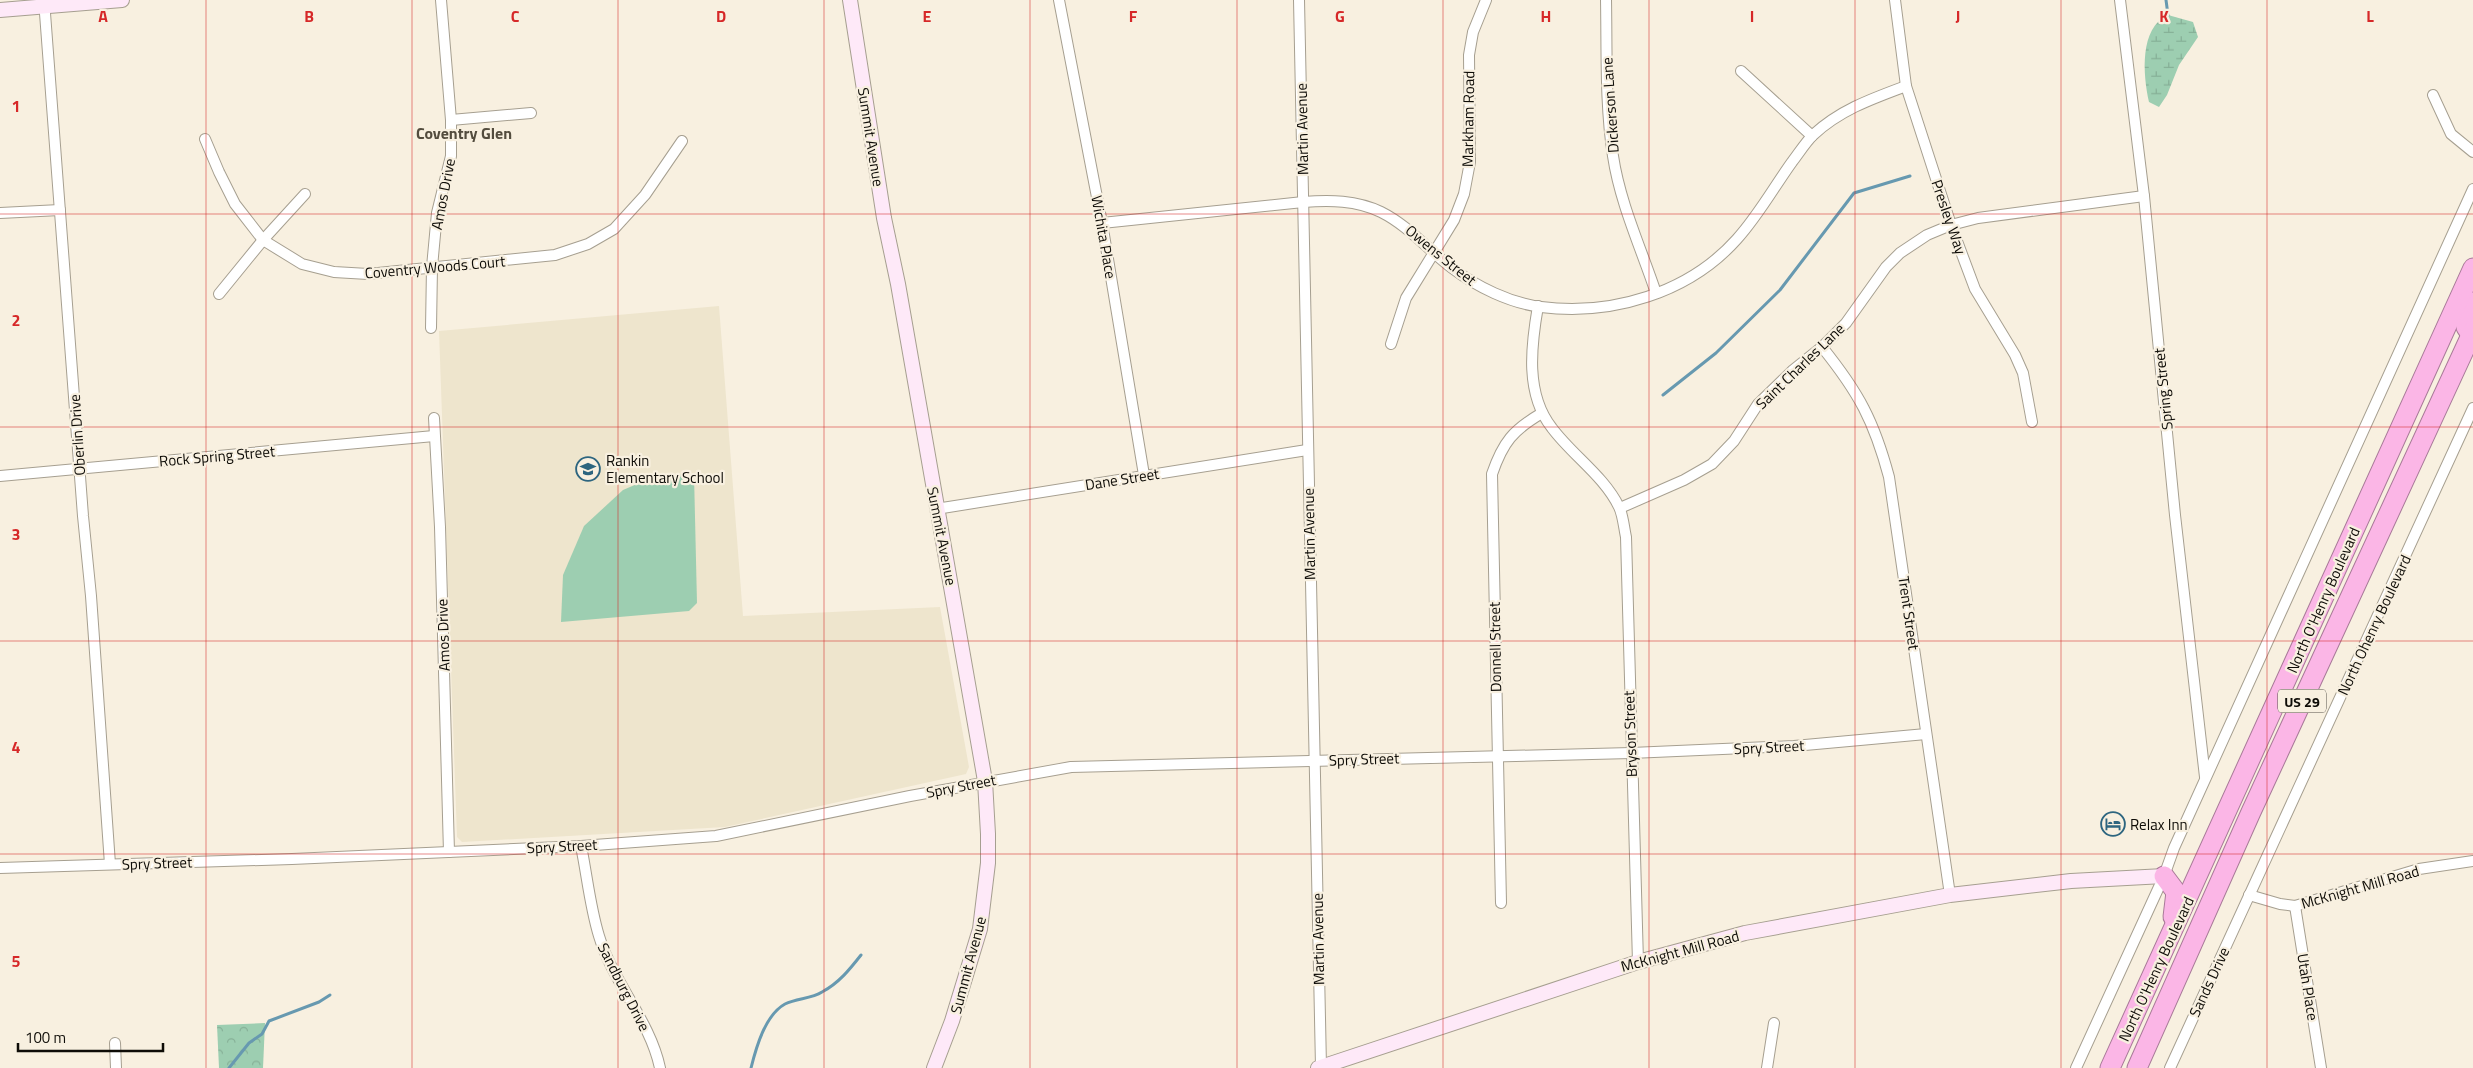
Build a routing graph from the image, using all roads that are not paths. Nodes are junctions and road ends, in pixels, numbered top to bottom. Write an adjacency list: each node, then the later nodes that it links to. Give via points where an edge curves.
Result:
1 (122, 0): 10 (main road)
2 (441, 0): 16 (street, Amos Drive)
3 (850, 0): 51 (main road, Summit Avenue, via 884,218)
4 (1059, 0): 27 (street, Wichita Place)
5 (1298, 0): 24 (street, Martin Avenue)
6 (1486, 0): 30 (street, Markham Road, via 1473,32 1469,56 1470,162 1464,194 1454,220)
7 (1606, 0): 33 (street, Dickerson Lane, via 1609,125 1613,157)
8 (1895, 0): 13 (street, Presley Way)
9 (2120, 0): 23 (street, Spring Street)
10 (44, 3): 11 (main road); 25 (street, Oberlin Drive)
11 (0, 10)
12 (1741, 71): 17 (street)
13 (1906, 86): 17 (street, Owens Street, via 1842,112); 28 (street, Presley Way)
14 (2433, 96): 20 (street, via 2451,134)
15 (531, 113): 16 (street)
16 (452, 120): 31 (street, Amos Drive, via 451,156 437,213)
17 (1812, 136): 33 (street, Owens Street, via 1738,239 1686,281)
18 (205, 139): 29 (street, Coventry Woods Court, via 236,204)
19 (682, 141): 31 (street, Coventry Woods Court, via 645,195 627,215 614,229 588,244 554,255)
20 (2473, 152)
21 (2473, 189): 56 (street)
22 (305, 194): 29 (street)
23 (2144, 196): 28 (street, Saint Charles Lane, via 1978,218); 56 (street, Spring Street, via 2194,691)
24 (1303, 202): 27 (street, Owens Street); 30 (street, Owens Street, via 1334,200 1379,212 1401,224); 46 (street, Martin Avenue)
25 (60, 210): 26 (street); 47 (street, Oberlin Drive)
26 (0, 214)
27 (1102, 223): 48 (street, Wichita Place)
28 (1951, 225): 40 (street, Saint Charles Lane, via 1900,253 1868,290 1846,323); 44 (street, Presley Way, via 1975,289 2023,373)
29 (263, 240): 31 (street, Coventry Woods Court, via 302,264 334,272 368,274); 34 (street)
30 (1434, 252): 36 (street, Owens Street, via 1451,268 1488,291); 39 (street, Markham Road, via 1406,298)
31 (432, 267): 37 (street, Amos Drive)
32 (2473, 268): 62 (highway, North O'Henry Boulevard / US 29)
33 (1656, 293): 36 (street, Owens Street, via 1612,306 1561,309)
34 (218, 294)
35 (2473, 302): 38 (highway, via 2466,327)
36 (1538, 306): 42 (street, via 1531,346 1532,377)
37 (431, 328)
38 (2472, 335): 80 (highway, North O'Henry Boulevard / US 29, via 2251,812)
39 (1391, 344)
40 (1822, 347): 50 (street, Saint Charles Lane, via 1758,404 1734,441 1712,464); 52 (street, Trent Street, via 1861,400 1882,449)
41 (2473, 408): 66 (street, North Ohenry Boulevard)
42 (1542, 413): 50 (street, via 1551,428 1602,482); 54 (street, Donnell Street, via 1522,425 1501,450 1492,474)
43 (434, 418): 45 (street, Amos Drive)
44 (2032, 422)
45 (434, 436): 47 (street, Rock Spring Street); 59 (street, Amos Drive)
46 (1307, 450): 48 (street, Dane Street); 55 (street, Martin Avenue)
47 (80, 469): 49 (street, Rock Spring Street); 61 (street, Oberlin Drive)
48 (1144, 475): 51 (street, Dane Street)
49 (0, 476)
50 (1620, 508): 53 (street, Bryson Street, via 1626,537)
51 (936, 509): 57 (main road, Summit Avenue)
52 (1926, 734): 53 (street, Spry Street, via 1794,746); 65 (street, Trent Street)
53 (1630, 753): 54 (street, Spry Street); 70 (street, Bryson Street)
54 (1497, 756): 55 (street, Spry Street); 67 (street, Donnell Street)
55 (1314, 761): 57 (street, Spry Street, via 1071,766); 76 (street, Martin Avenue)
56 (2206, 778): 64 (street)
57 (985, 781): 58 (street, Spry Street, via 736,834); 75 (main road, Summit Avenue, via 988,863 980,929)
58 (581, 846): 59 (street, Spry Street); 74 (street, Sandburg Drive, via 599,937 657,1053)
59 (450, 852): 61 (street, Spry Street)
60 (2473, 861): 68 (street, McKnight Mill Road, via 2404,873)
61 (110, 864): 63 (street, Spry Street)
62 (2203, 866): 64 (highway, via 2187,875); 69 (highway, North O'Henry Boulevard / US 29)
63 (0, 868)
64 (2164, 876): 65 (main road, McKnight Mill Road, via 2054,883); 69 (highway, via 2176,892); 78 (street)
65 (1950, 895): 70 (main road, McKnight Mill Road, via 1745,933)
66 (2249, 896): 68 (street, McKnight Mill Road); 81 (street, Sands Drive)
67 (1501, 903)
68 (2294, 906): 82 (street, Utah Place)
69 (2172, 931): 79 (highway, North O'Henry Boulevard / US 29)
70 (1638, 962): 76 (main road, McKnight Mill Road)
71 (1774, 1023): 77 (street)
72 (115, 1043): 73 (street)
73 (116, 1068)
74 (660, 1068)
75 (934, 1068)
76 (1320, 1068)
77 (1767, 1068)
78 (2076, 1068)
79 (2110, 1068)
80 (2137, 1068)
81 (2170, 1068)
82 (2321, 1068)

